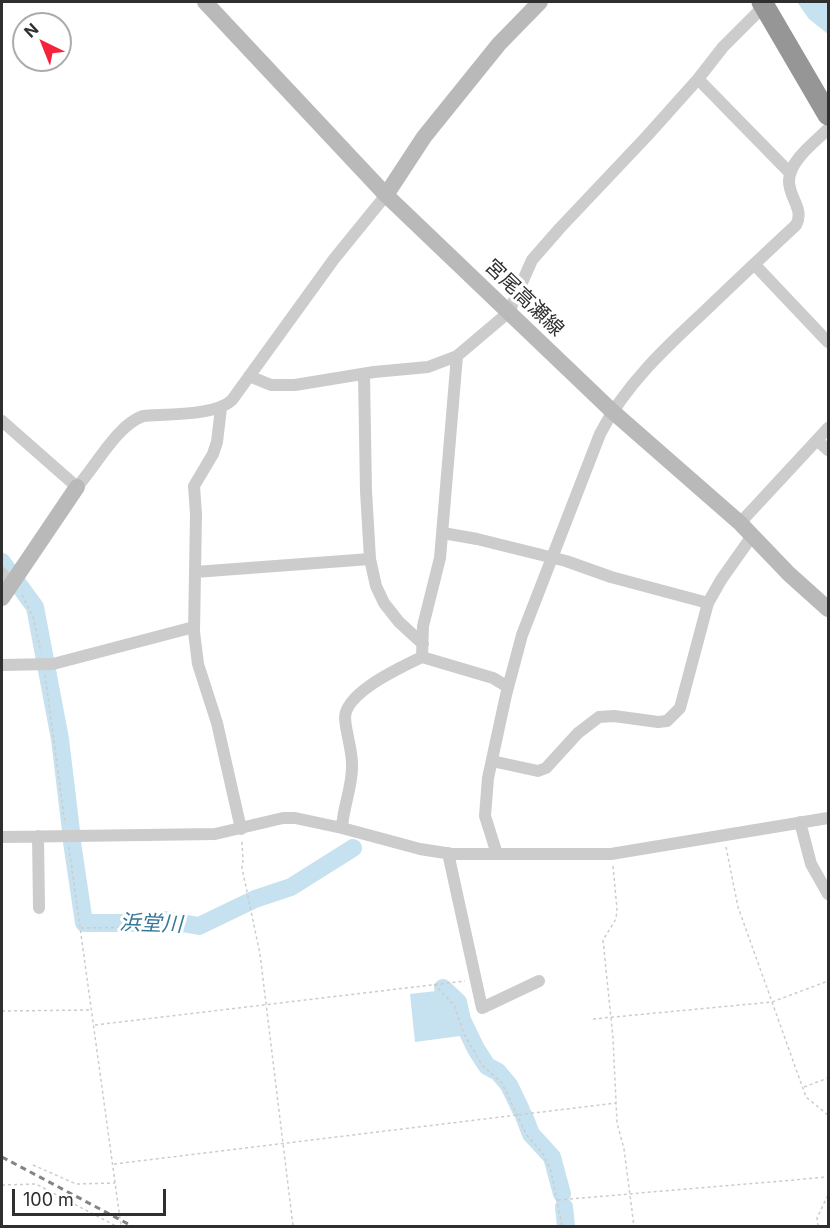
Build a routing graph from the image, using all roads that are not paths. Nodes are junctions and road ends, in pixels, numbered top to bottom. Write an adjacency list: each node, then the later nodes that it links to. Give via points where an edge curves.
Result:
1 (205, 2): 8 (main road, 宮尾高瀬線)
2 (540, 2): 8 (main road, via 499,44 424,137)
3 (763, 4): 4 (street); 5 (highway)
4 (698, 78): 7 (street); 10 (street, via 532,260)
5 (828, 115)
6 (828, 129): 7 (street)
7 (790, 173): 9 (street, via 789,187 799,220)
8 (386, 195): 10 (main road, 宮尾高瀬線); 14 (street)
9 (754, 264): 11 (street); 16 (street, via 641,374)
10 (509, 312): 12 (street); 16 (main road, 宮尾高瀬線)
11 (828, 342)
12 (457, 356): 13 (street, via 428,367); 23 (street)
13 (364, 375): 14 (street, via 280,386); 26 (street)
14 (249, 376): 15 (street, via 232,400)
15 (221, 408): 21 (street, via 136,419 123,429); 27 (street, via 213,454 194,486)
16 (612, 411): 22 (main road, 宮尾高瀬線); 25 (street)
17 (2, 422): 21 (street)
18 (828, 428): 19 (street)
19 (818, 441): 20 (street); 22 (street)
20 (828, 450)
21 (77, 487): 28 (main road)
22 (740, 523): 24 (main road, 宮尾高瀬線)
23 (443, 532): 25 (street); 32 (street, via 423,626)
24 (752, 536): 29 (street); 30 (main road, 宮尾高瀬線)
25 (551, 558): 29 (street); 35 (street, via 522,635)
26 (370, 559): 27 (street); 32 (street, via 384,603)
27 (195, 572): 31 (street)
28 (9, 582)
29 (708, 603): 36 (street, via 680,708 667,721 599,717 578,733 546,768 538,771)
30 (828, 609)
31 (194, 627): 34 (street, via 47,664); 40 (street, via 198,664 217,723)
32 (423, 644): 33 (street)
33 (422, 657): 35 (street, via 493,678); 39 (street, via 366,688 345,716 352,778)
34 (2, 665)
35 (508, 687): 36 (street)
36 (492, 761): 44 (street, via 485,816)
37 (828, 818): 38 (street)
38 (800, 822): 44 (street, via 611,854); 45 (street, via 811,864)
39 (342, 828): 40 (street, via 289,818); 43 (street)
40 (241, 829): 41 (street, via 215,834)
41 (38, 836): 42 (street); 46 (street)
42 (2, 837)
43 (448, 853): 44 (street); 47 (street, via 482,1008)
44 (497, 854)
45 (828, 894)
46 (39, 908)
47 (539, 981)

